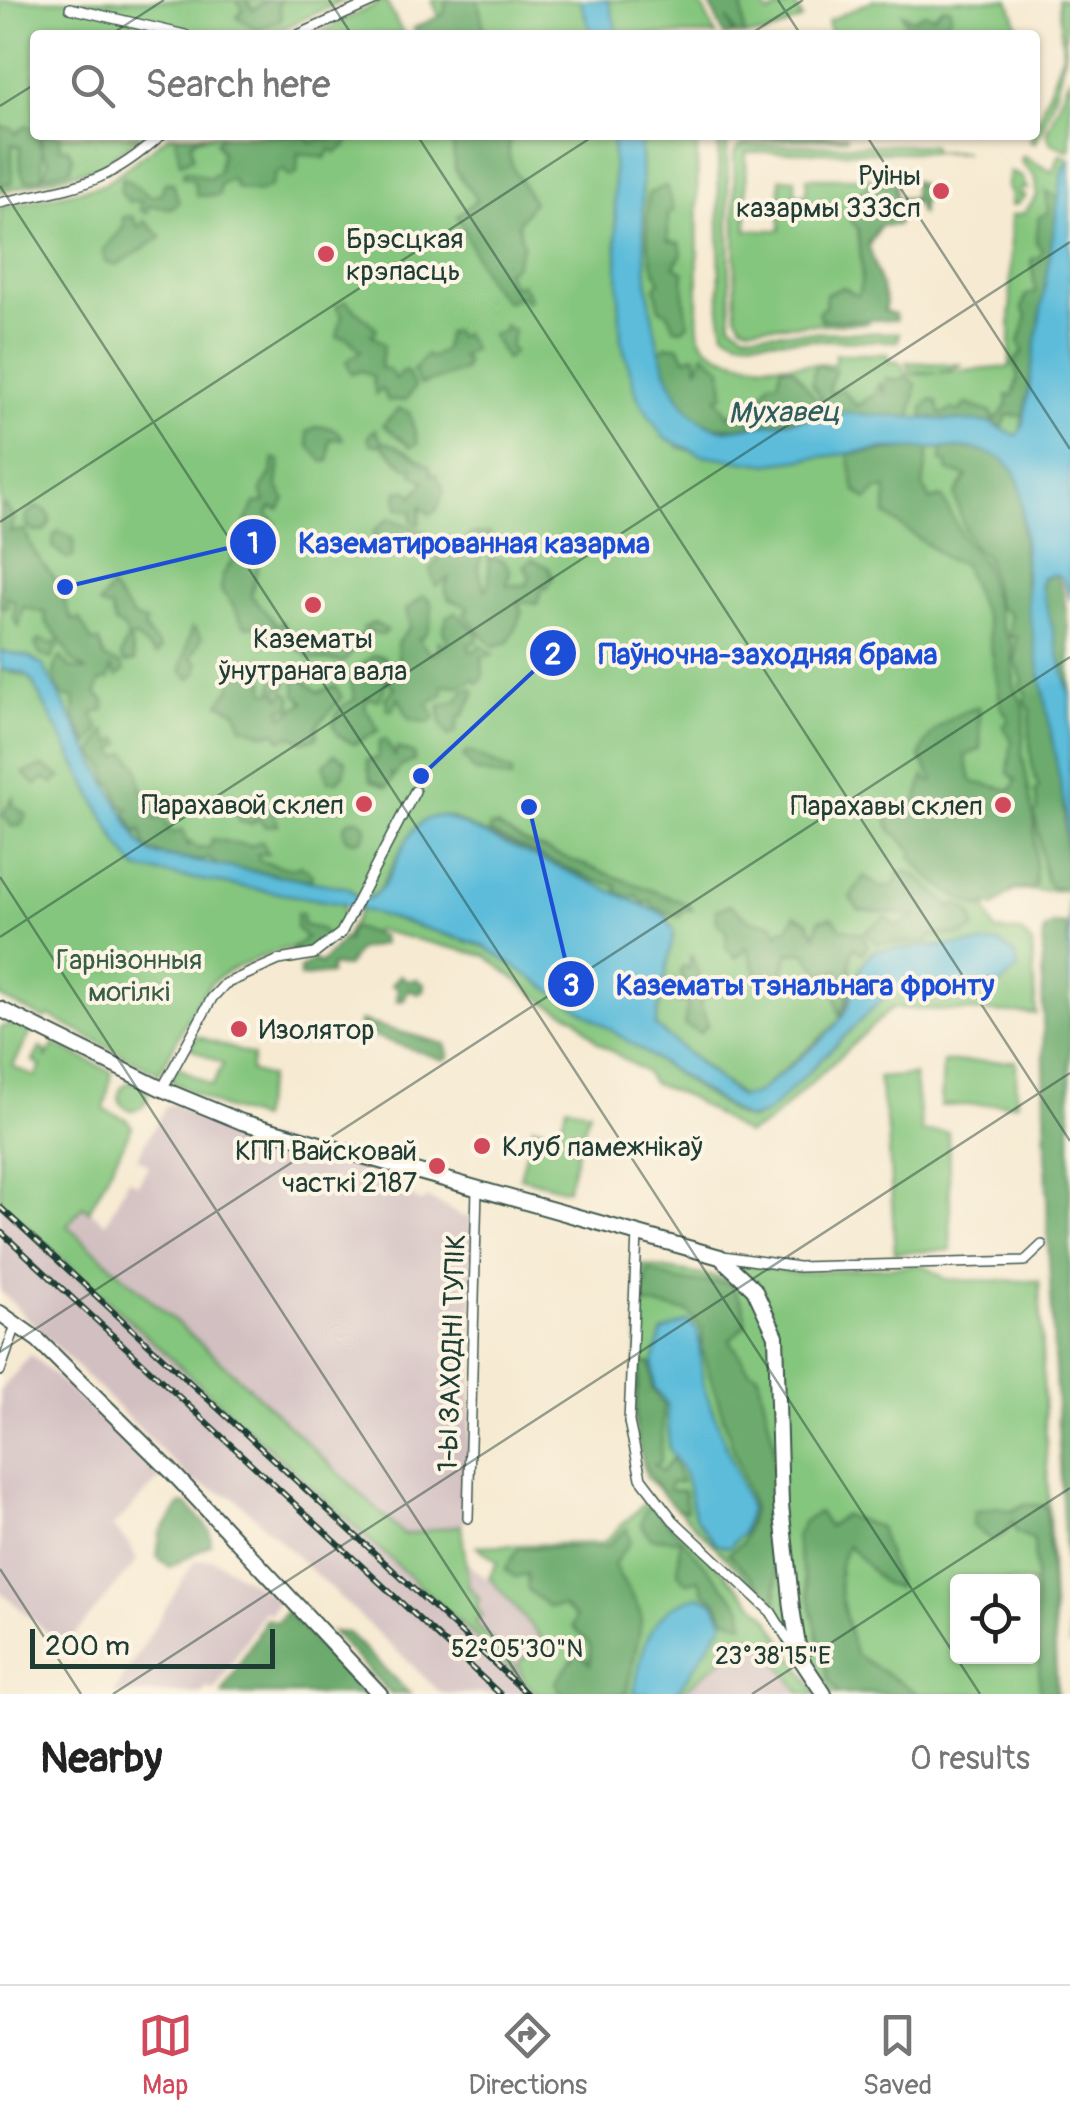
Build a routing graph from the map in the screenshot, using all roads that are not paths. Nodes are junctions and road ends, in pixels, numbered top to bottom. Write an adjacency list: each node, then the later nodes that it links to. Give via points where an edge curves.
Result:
1 (376, 0): 4 (street)
2 (70, 8): 3 (street)
3 (164, 30)
4 (309, 30)
5 (155, 140): 6 (street, via 98,181)
6 (0, 203)
7 (415, 791): 9 (street, via 329,947 225,984)
8 (0, 1009): 9 (main road)
9 (162, 1089): 10 (main road, via 242,1122)
10 (478, 1189): 11 (main road); 17 (street, 1-Ы ЗАХОДНІ ТУПІК)
11 (637, 1234): 13 (main road); 19 (street, via 629,1422 641,1478 673,1520)
12 (1042, 1245): 13 (street, via 1026,1261 992,1264 798,1267)
13 (712, 1255): 18 (main road, via 754,1289 776,1336)
14 (0, 1313): 15 (main road)
15 (16, 1328): 16 (street); 21 (main road, via 38,1340 171,1471)
16 (0, 1371)
17 (468, 1518)
18 (792, 1608): 19 (street, via 778,1616); 20 (main road)
19 (770, 1612): 20 (street)
20 (800, 1658): 22 (main road)
21 (380, 1694)
22 (824, 1694)

